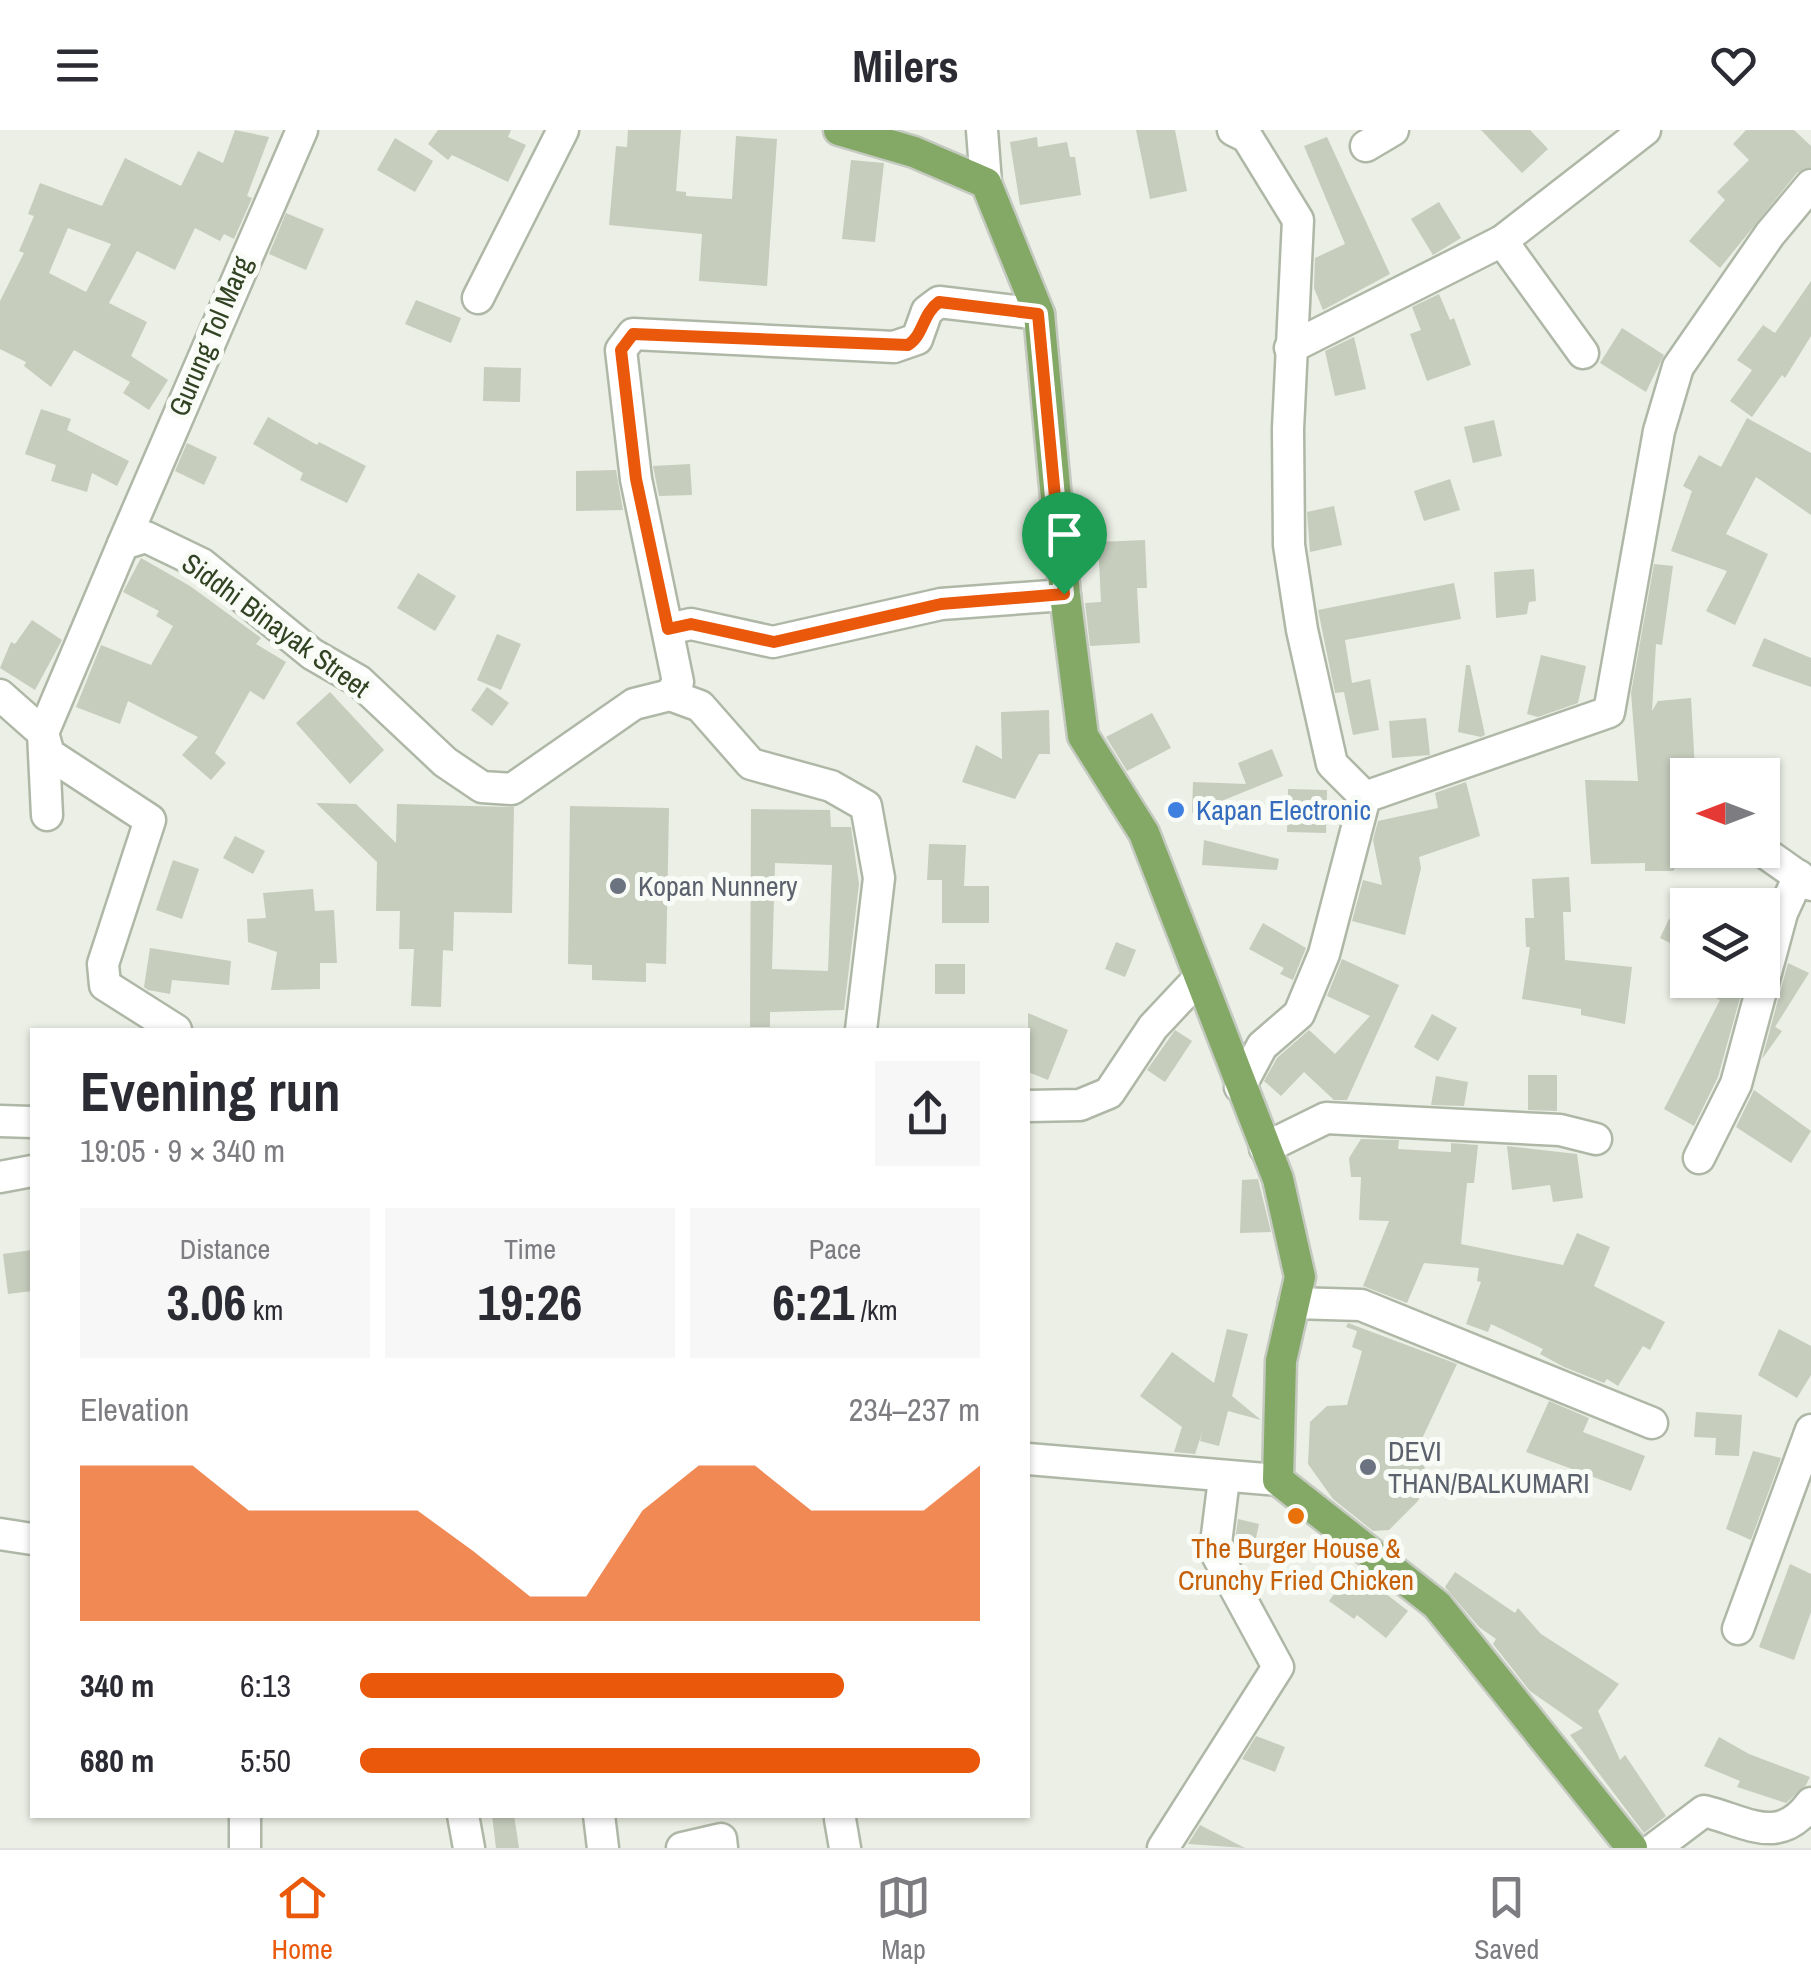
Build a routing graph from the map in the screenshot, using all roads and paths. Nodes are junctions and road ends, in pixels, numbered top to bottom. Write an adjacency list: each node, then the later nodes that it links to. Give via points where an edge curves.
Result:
1 (302, 130): 16 (street, Gurung Tol Marg)
2 (563, 130): 12 (street)
3 (839, 130): 9 (main road)
4 (982, 130): 9 (street)
5 (1233, 130): 14 (street, via 1247,138 1298,220)
6 (1393, 130): 8 (street)
7 (1646, 130): 11 (street)
8 (1366, 146)
9 (986, 182): 13 (main road)
10 (1811, 184): 22 (street, via 1678,367 1659,431 1609,712)
11 (1502, 241): 14 (street); 15 (street)
12 (478, 298)
13 (1038, 314): 17 (main road); 18 (street, via 939,302 926,311 917,339 894,347 633,334 621,350 636,479)
14 (1290, 348): 22 (street, via 1289,544 1302,630 1332,764)
15 (1583, 353)
16 (124, 544): 19 (street, Siddhi Binayak Street, via 146,537 202,564 312,654 359,681 445,762 482,787 512,789 634,704); 21 (street)
17 (1064, 594): 18 (street, via 941,604 774,642 691,624); 26 (main road, via 1083,736 1144,833)
18 (668, 629): 19 (street)
19 (673, 692): 28 (street, via 700,706 752,764 831,786 866,806 878,878)
20 (0, 695): 21 (street)
21 (42, 733): 23 (street); 27 (street, via 49,754 150,820 103,964 105,985)
22 (1365, 798): 29 (street, via 1324,954 1299,1014 1262,1046)
23 (47, 815)
24 (1780, 863): 25 (street)
25 (1805, 880): 35 (street, via 1782,913 1736,1084)
26 (1200, 978): 29 (main road); 30 (street, via 1153,1027 1109,1093 1080,1105)
27 (173, 1028)
28 (861, 1028)
29 (1240, 1086): 34 (main road)
30 (1030, 1106)
31 (0, 1122): 32 (street)
32 (30, 1122)
33 (1596, 1139): 34 (street, via 1560,1130 1326,1118)
34 (1265, 1148): 38 (main road, via 1300,1277)
35 (1699, 1158)
36 (30, 1171): 37 (street)
37 (0, 1177)
38 (1294, 1303): 39 (street, via 1361,1305); 43 (main road, via 1281,1361)
39 (1652, 1422)
40 (1811, 1430): 46 (street)
41 (1030, 1459): 42 (street)
42 (1224, 1479): 43 (street); 57 (street, via 1215,1551 1278,1666)
43 (1278, 1480): 51 (main road, via 1436,1605)
44 (0, 1534): 45 (street)
45 (30, 1539)
46 (1738, 1629)
47 (1811, 1803): 58 (street, via 1794,1825 1780,1830 1704,1811)
48 (245, 1818): 52 (street)
49 (464, 1818): 53 (street)
50 (599, 1818): 54 (street)
51 (1620, 1843)
52 (245, 1848)
53 (469, 1848)
54 (603, 1848)
55 (682, 1848): 56 (street, via 721,1839)
56 (722, 1848)
57 (1163, 1848)
58 (1655, 1848)

